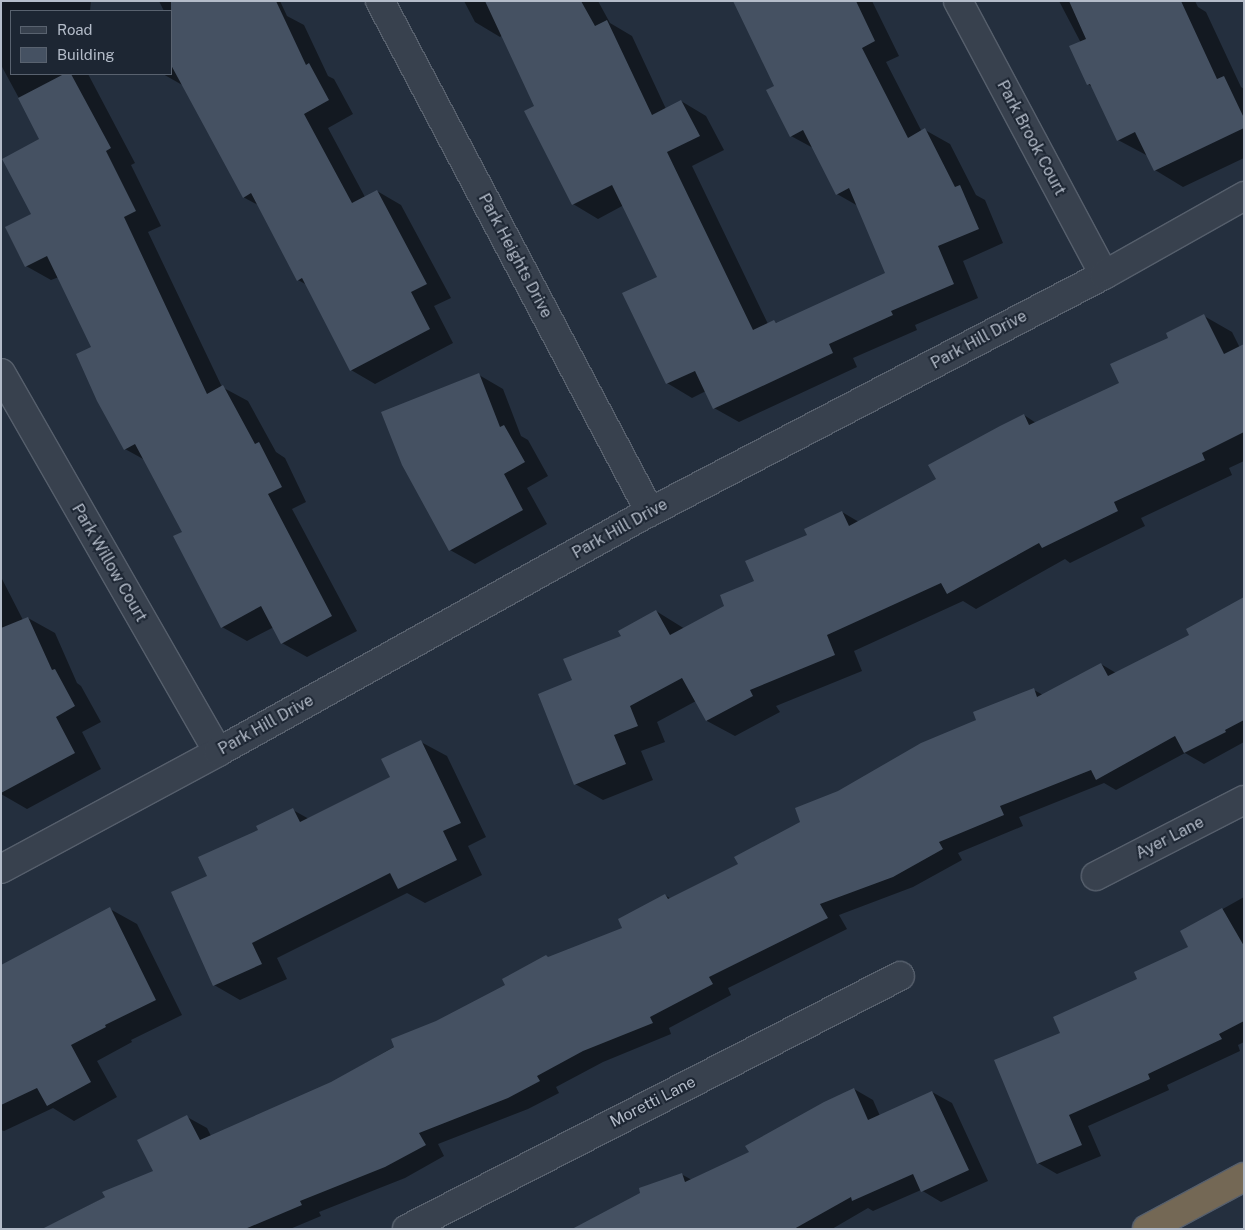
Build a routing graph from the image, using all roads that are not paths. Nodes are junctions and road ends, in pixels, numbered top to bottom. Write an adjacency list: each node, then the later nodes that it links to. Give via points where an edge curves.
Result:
1 (380, 1): 6 (street, Park Heights Drive)
2 (958, 1): 4 (street, Park Brook Court)
3 (1244, 196): 4 (street, Park Hill Drive)
4 (1104, 275): 6 (street, Park Hill Drive)
5 (1, 373): 7 (street, Park Willow Court)
6 (650, 512): 7 (street, Park Hill Drive)
7 (218, 752): 9 (street, Park Hill Drive)
8 (1244, 800): 10 (street, Ayer Lane)
9 (1, 869)
10 (1096, 876)
11 (900, 976): 13 (street, Moretti Lane)
12 (1244, 1177): 14 (highway)
13 (407, 1229)
14 (1147, 1229)

